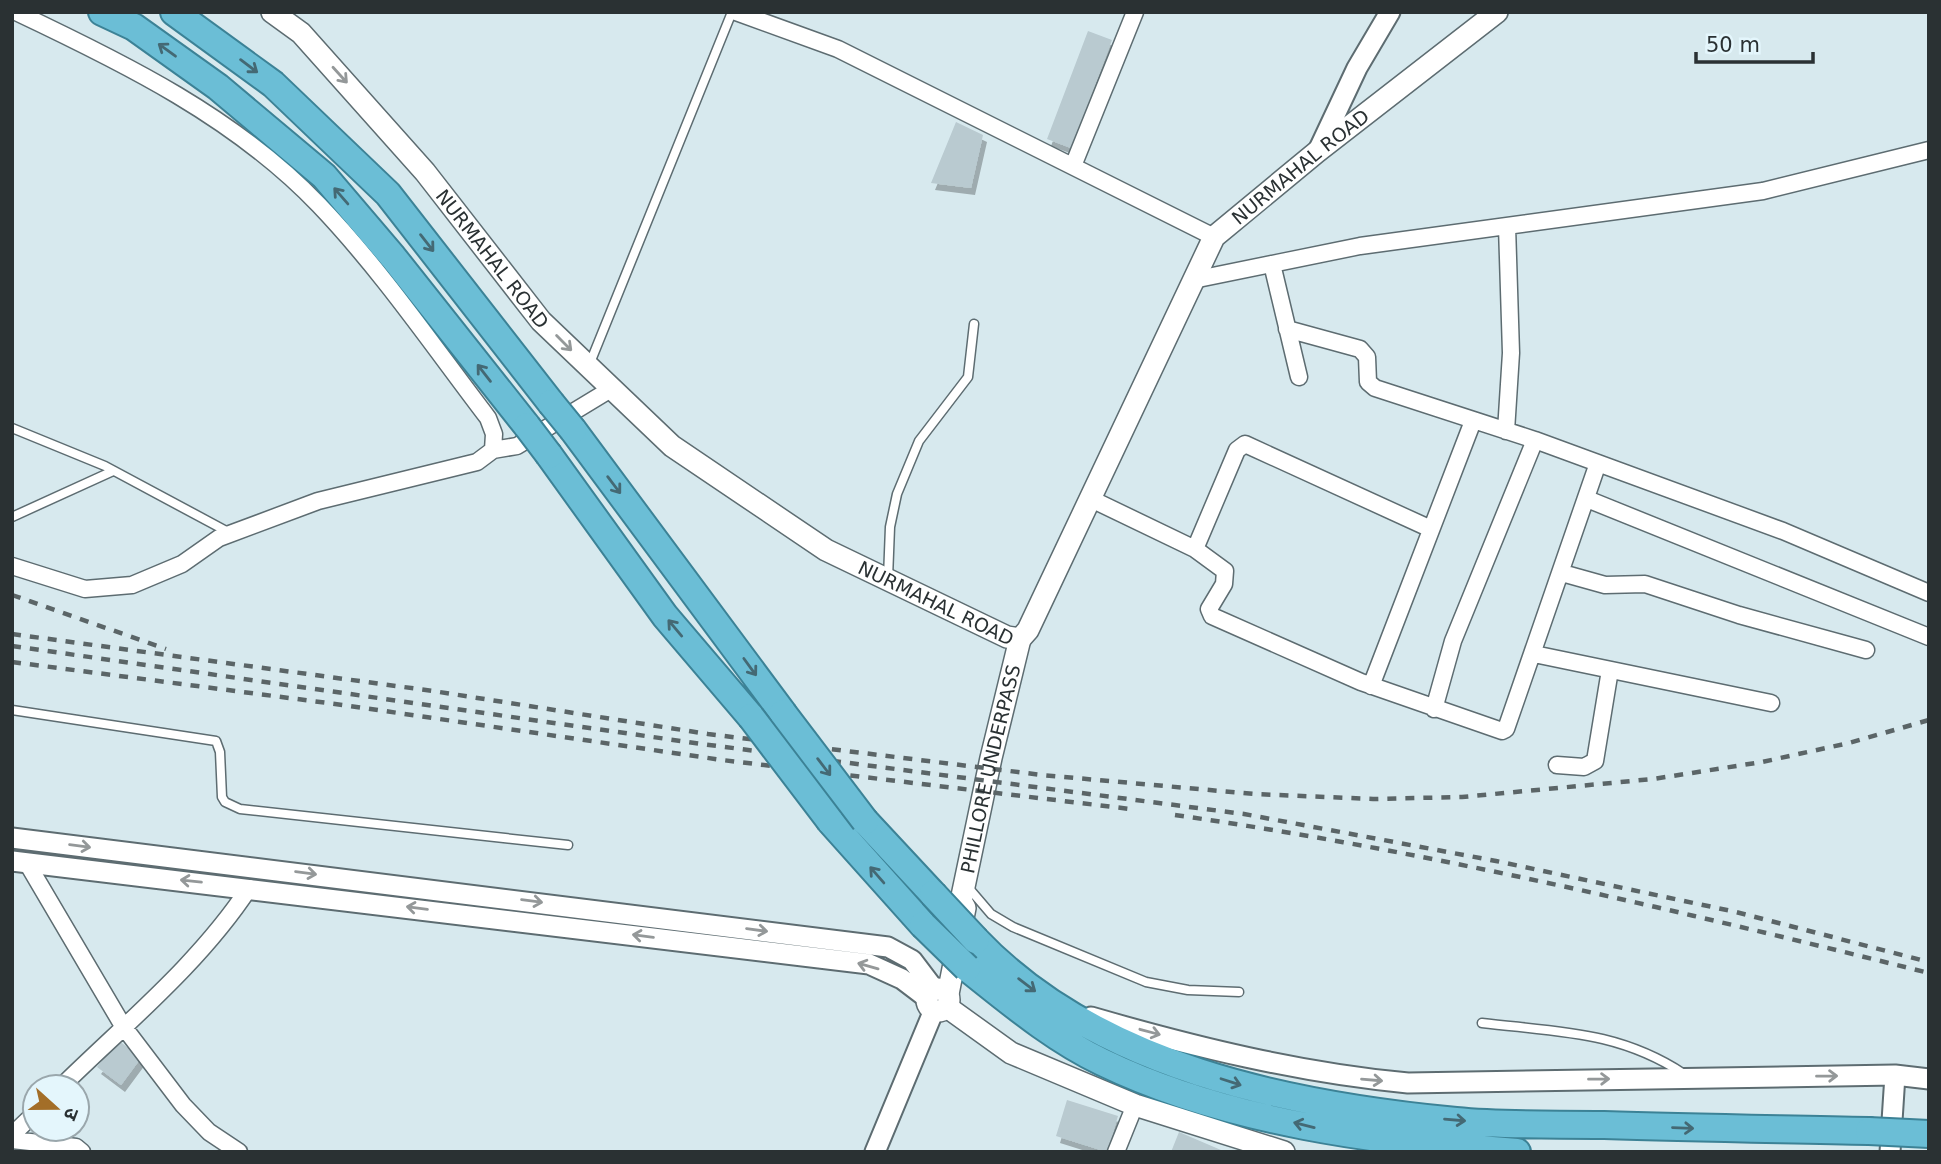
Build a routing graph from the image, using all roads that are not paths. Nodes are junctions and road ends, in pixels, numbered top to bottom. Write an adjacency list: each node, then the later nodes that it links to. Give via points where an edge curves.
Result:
1 (16, 12): 25 (street, via 111,57 204,112 278,167 318,204 381,276 488,418)
2 (102, 12): 70 (highway, one-way to 2, bridge, via 1432,1146 1320,1129 1182,1095 1102,1062 1039,1026 967,968 830,821 751,717 665,616 527,426 324,176 218,87 134,27)
3 (174, 12): 55 (highway, one-way to 55, bridge, via 273,83 388,194 573,430 865,821 991,956)
4 (272, 12): 18 (main road, NURMAHAL ROAD, one-way to 18, via 301,33 362,100 425,172 541,321)
5 (734, 12): 11 (street, via 838,49); 18 (lane)
6 (1135, 12): 11 (street)
7 (1391, 12): 10 (street, via 1357,68)
8 (1497, 12): 10 (main road, NURMAHAL ROAD)
9 (1929, 150): 12 (street, via 1763,191)
10 (1318, 151): 13 (main road, NURMAHAL ROAD)
11 (1073, 166): 13 (street)
12 (1507, 226): 14 (street, via 1360,246); 23 (street, via 1511,353)
13 (1214, 237): 15 (main road, NURMAHAL ROAD)
14 (1272, 264): 15 (street); 17 (street)
15 (1193, 279): 28 (main road, NURMAHAL ROAD)
16 (974, 324): 36 (lane, via 968,377 919,442 897,494 890,527)
17 (1287, 329): 19 (street); 21 (street, via 1360,349 1367,357 1366,378 1371,386)
18 (589, 368): 20 (main road, NURMAHAL ROAD)
19 (1299, 377)
20 (611, 389): 25 (street, via 517,446); 36 (main road, NURMAHAL ROAD, via 683,454 826,550)
21 (1473, 421): 23 (street); 31 (street)
22 (12, 428): 27 (lane)
23 (1506, 431): 24 (street)
24 (1535, 440): 26 (street); 45 (street, via 1453,641)
25 (493, 450): 32 (street, via 477,462 318,501)
26 (1598, 463): 29 (street); 37 (street, via 1783,531)
27 (113, 471): 30 (lane); 32 (lane)
28 (1089, 498): 33 (street); 39 (main road, NURMAHAL ROAD)
29 (1587, 499): 35 (street); 38 (street)
30 (12, 517)
31 (1431, 528): 33 (street, via 1245,444 1237,450); 43 (street)
32 (230, 533): 34 (street, via 182,564 132,584 85,589)
33 (1195, 549): 43 (street, via 1225,570 1224,584 1210,614)
34 (12, 566)
35 (1562, 573): 40 (street, via 1605,585 1645,584); 41 (street)
36 (888, 580): 39 (main road, NURMAHAL ROAD)
37 (1929, 593)
38 (1929, 636)
39 (1020, 639): 52 (main road, PHILLORE UNDERPASS)
40 (1866, 650)
41 (1534, 654): 42 (street); 45 (street, via 1505,730)
42 (1610, 670): 44 (street); 47 (street, via 1594,761 1584,767)
43 (1371, 686): 45 (street)
44 (1771, 703)
45 (1434, 709)
46 (12, 710): 49 (lane, via 216,741 222,797 240,809)
47 (1557, 765)
48 (12, 838): 54 (street, one-way to 54, via 888,947 912,960)
49 (568, 845)
50 (20, 862): 51 (street, one-way to 50); 57 (street)
51 (249, 888): 54 (street, one-way to 51, via 869,964); 57 (street, via 190,961)
52 (963, 892): 53 (lane, via 1013,927 1146,982); 54 (main road, PHILLORE UNDERPASS, via 953,905)
53 (1239, 992)
54 (938, 998): 62 (main road, via 1011,1053); 67 (street)
55 (1060, 1009): 60 (street, one-way to 60, via 1341,1077 1408,1083); 63 (highway, one-way to 63, bridge, via 1147,1054 1260,1092 1409,1114 1471,1122)
56 (1482, 1023): 60 (lane, via 1630,1045)
57 (123, 1026): 58 (street); 66 (street, via 183,1105 209,1132)
58 (75, 1073)
59 (1895, 1075): 60 (street, one-way to 59); 61 (street); 71 (street)
60 (1690, 1078)
61 (1929, 1079)
62 (1135, 1105): 68 (street); 69 (main road)
63 (1929, 1134)
64 (12, 1137): 65 (street, via 76,1147)
65 (82, 1152)
66 (239, 1152)
67 (875, 1152)
68 (1116, 1152)
69 (1284, 1152)
70 (1517, 1152)
71 (1890, 1152)

